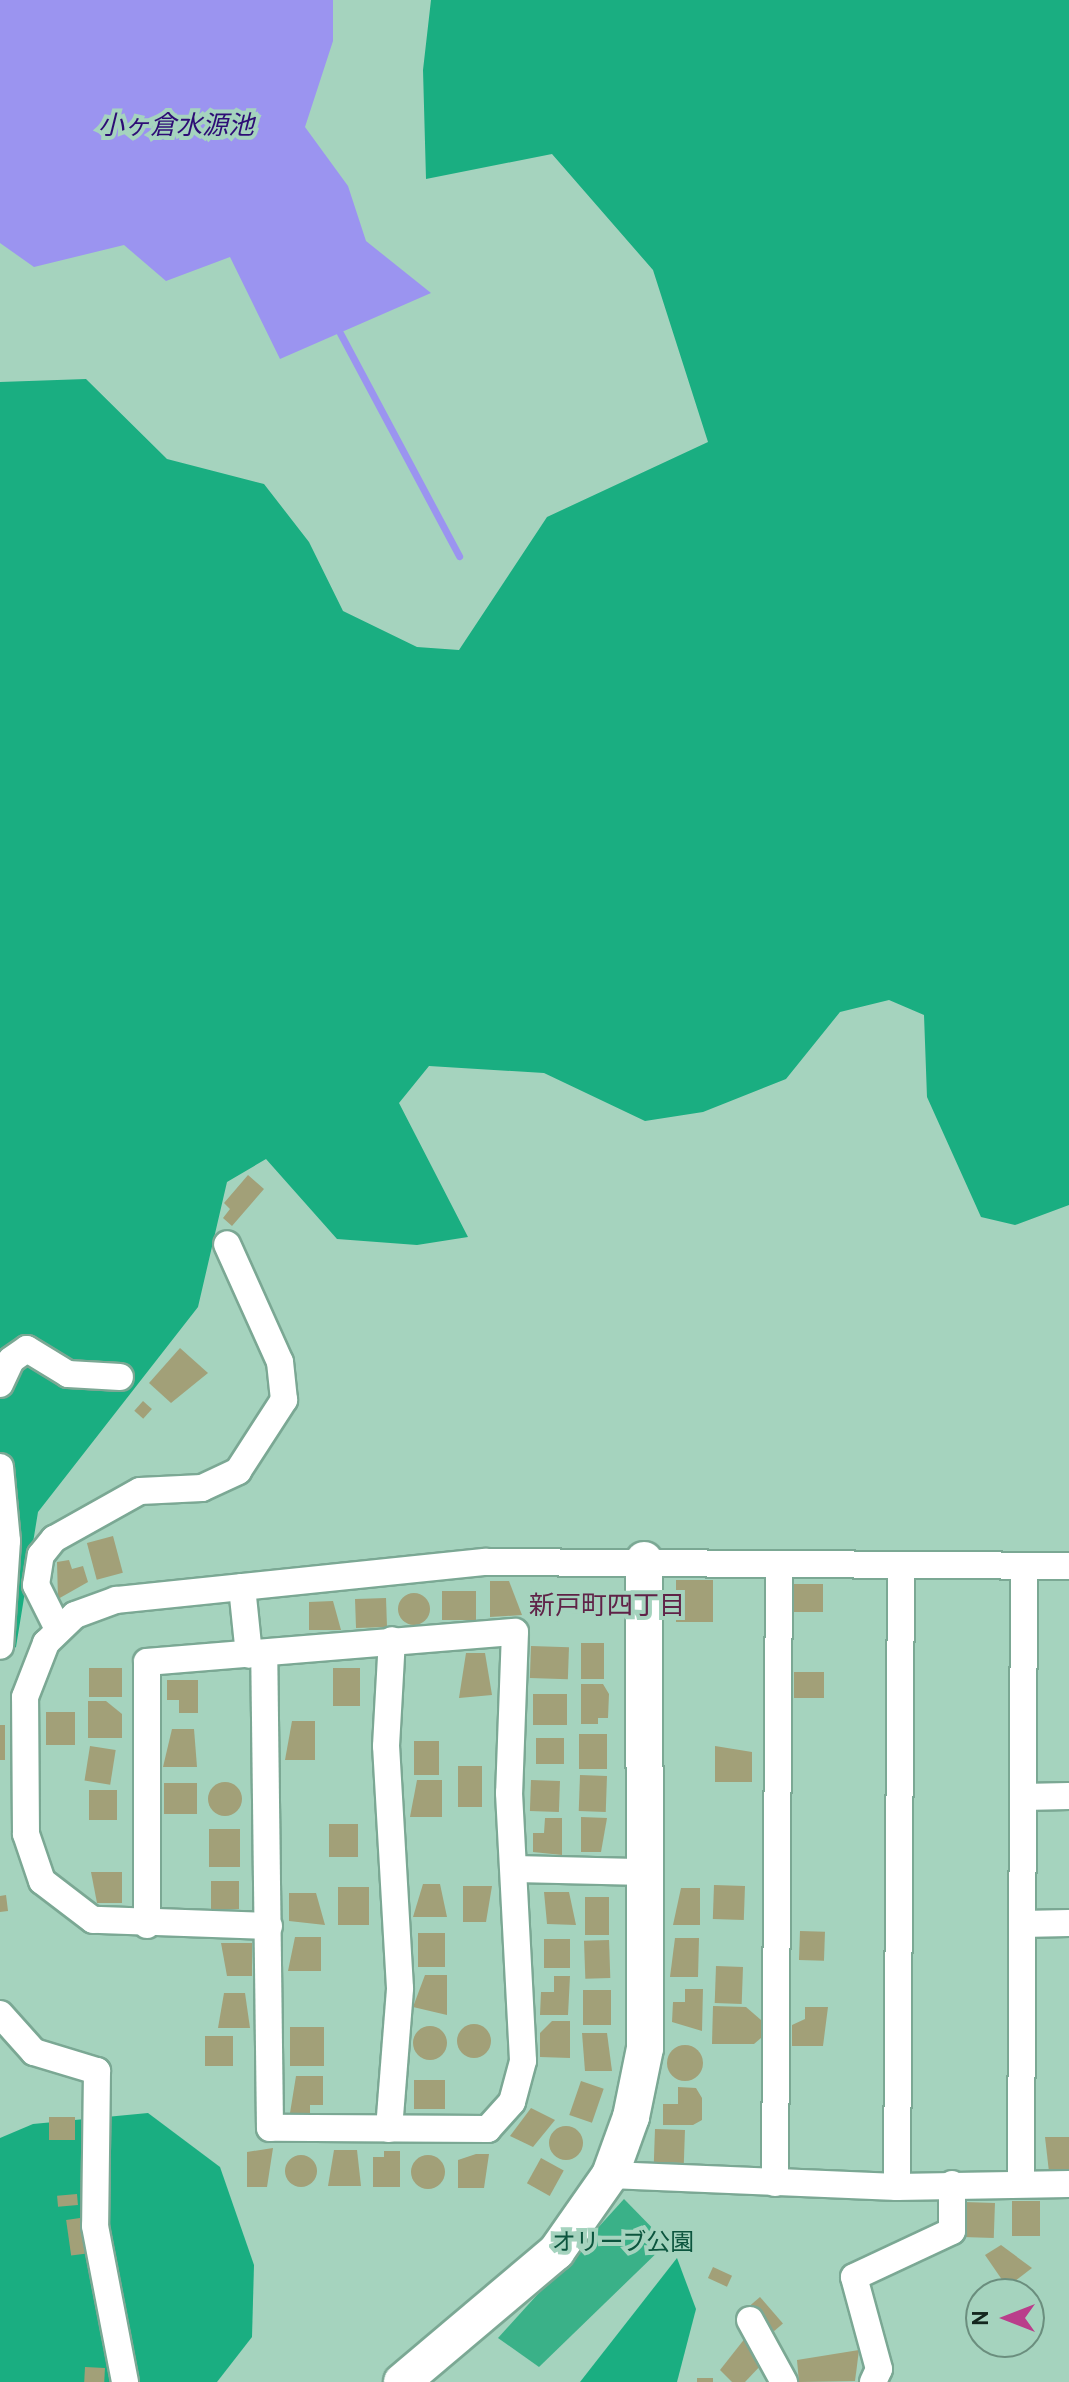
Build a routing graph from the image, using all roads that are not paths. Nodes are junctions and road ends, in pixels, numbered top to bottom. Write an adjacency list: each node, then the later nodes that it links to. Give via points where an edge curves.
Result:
1 (227, 1244): 11 (street, via 280,1362 284,1400 238,1471 202,1488 140,1491 54,1539 41,1555 36,1585)
2 (120, 1377): 3 (street, via 68,1374 27,1349 11,1360)
3 (0, 1384)
4 (0, 1467): 13 (street, via 7,1541)
5 (644, 1560): 6 (street); 10 (street, via 485,1562); 18 (street)
6 (779, 1564): 7 (street); 26 (street)
7 (901, 1565): 8 (street); 30 (street)
8 (1024, 1566): 9 (street); 16 (street)
9 (1069, 1566)
10 (242, 1587): 11 (street, via 116,1600); 14 (street)
11 (58, 1629): 21 (street, via 36,1660 25,1697 29,1851 42,1881 80,1915)
12 (392, 1640): 14 (street); 17 (street, via 515,1632 508,1744); 24 (street, via 386,1746 400,1988)
13 (0, 1646)
14 (257, 1655): 21 (street, via 147,1662); 22 (street)
15 (1069, 1796): 16 (street)
16 (1023, 1797): 20 (street)
17 (518, 1869): 18 (street); 24 (street, via 523,2061 512,2102 488,2129)
18 (643, 1872): 25 (street, via 645,2048)
19 (1069, 1923): 20 (street)
20 (1022, 1924): 28 (street)
21 (147, 1925): 22 (street)
22 (269, 1926): 24 (street, via 270,2128)
23 (0, 2014): 32 (street, via 34,2052 97,2071 95,2226)
24 (389, 2129)
25 (610, 2175): 26 (street); 33 (street, via 556,2252)
26 (775, 2183): 30 (street)
27 (952, 2184): 28 (street); 30 (street); 35 (street, via 952,2231 854,2277 879,2369)
28 (1021, 2184): 29 (street)
29 (1069, 2184)
30 (897, 2187)
31 (750, 2320): 34 (street)
32 (125, 2382)
33 (402, 2382)
34 (784, 2382)
35 (873, 2382)

